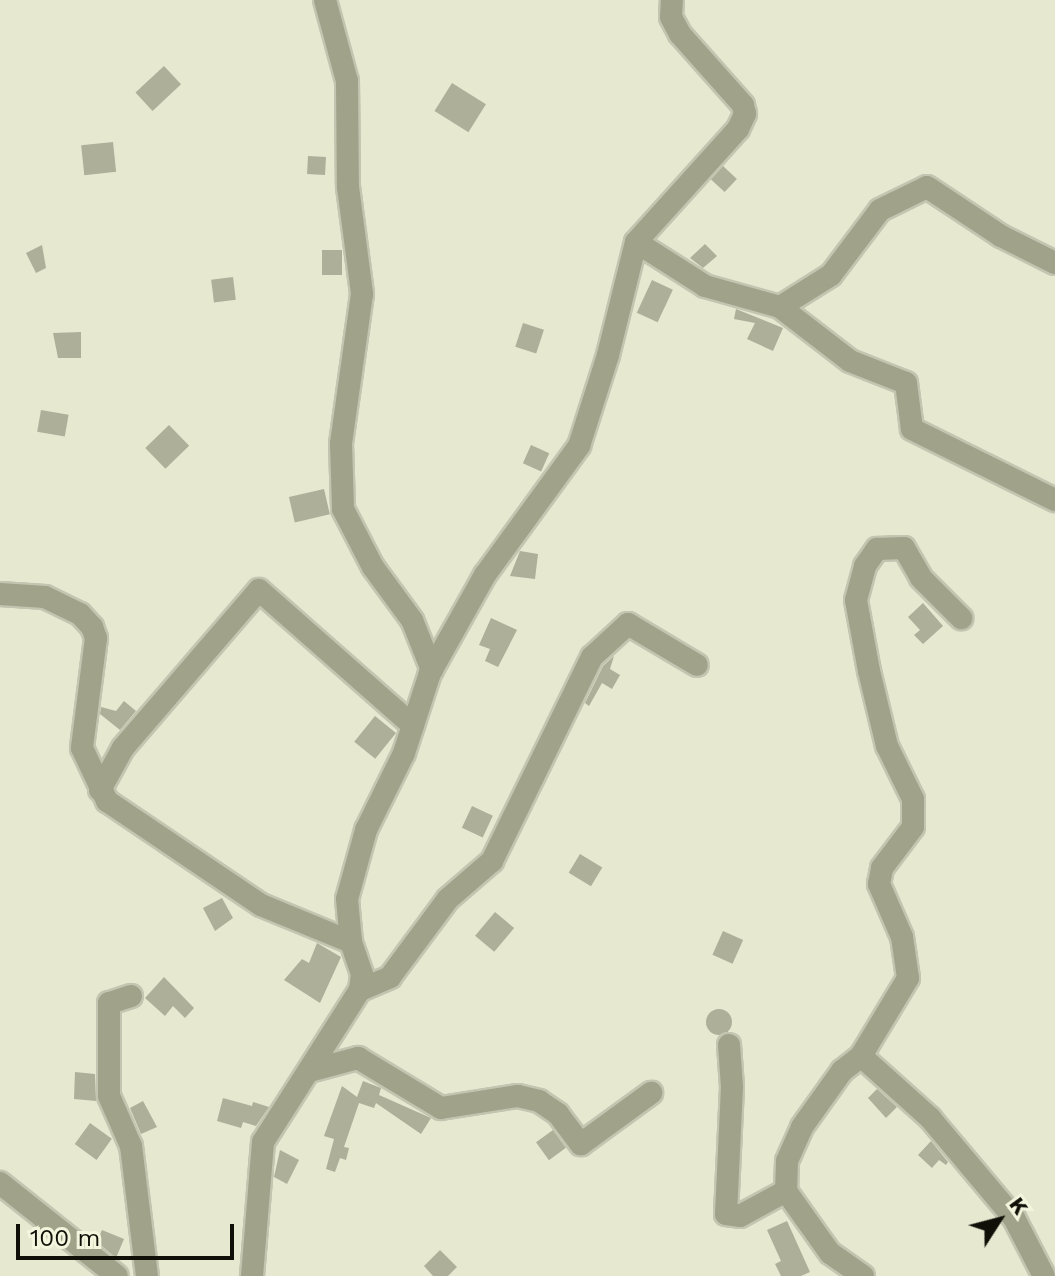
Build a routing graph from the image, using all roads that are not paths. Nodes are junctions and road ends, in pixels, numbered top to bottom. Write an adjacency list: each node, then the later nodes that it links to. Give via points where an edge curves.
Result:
1 (325, 0): 10 (street, via 347,81 348,187 362,294 341,444 343,509 373,567 412,620)
2 (672, 0): 3 (street, via 671,17 680,34 743,105 745,114 738,129)
3 (636, 242): 5 (street, via 705,286); 10 (street, via 579,446 485,575)
4 (1055, 263): 5 (street, via 1001,236 927,187 880,210 831,275)
5 (780, 307): 6 (street, via 850,361 906,383 912,429)
6 (1055, 500)
7 (0, 594): 12 (street, via 45,597 80,614 92,627 96,638 82,748)
8 (961, 618): 17 (street, via 921,578 904,548 877,549 865,566 856,600 869,671 887,746 913,799 913,827 882,868 879,884 902,937 908,978)
9 (697, 665): 14 (street, via 628,624 592,657 492,861 448,899 390,977)
10 (432, 670): 11 (street)
11 (413, 726): 12 (street, via 259,590 123,748); 13 (street, via 366,830 347,899)
12 (100, 790): 13 (street, via 107,801 261,905)
13 (351, 942): 14 (street, via 362,974)
14 (360, 990): 18 (street)
15 (131, 996): 23 (street, via 109,1003 109,1096 131,1146)
16 (729, 1045): 21 (street, via 726,1214 740,1216)
17 (861, 1056): 21 (street, via 842,1071 802,1127 787,1161); 26 (street, via 930,1118 1014,1218)
18 (309, 1071): 19 (street, via 358,1058 441,1108 518,1096 539,1101 558,1114 581,1144); 24 (street, via 263,1142 258,1252)
19 (651, 1093)
20 (0, 1183): 22 (street)
21 (786, 1191): 25 (street, via 830,1253)
22 (117, 1276)
23 (147, 1276)
24 (252, 1276)
25 (863, 1276)
26 (1044, 1276)

